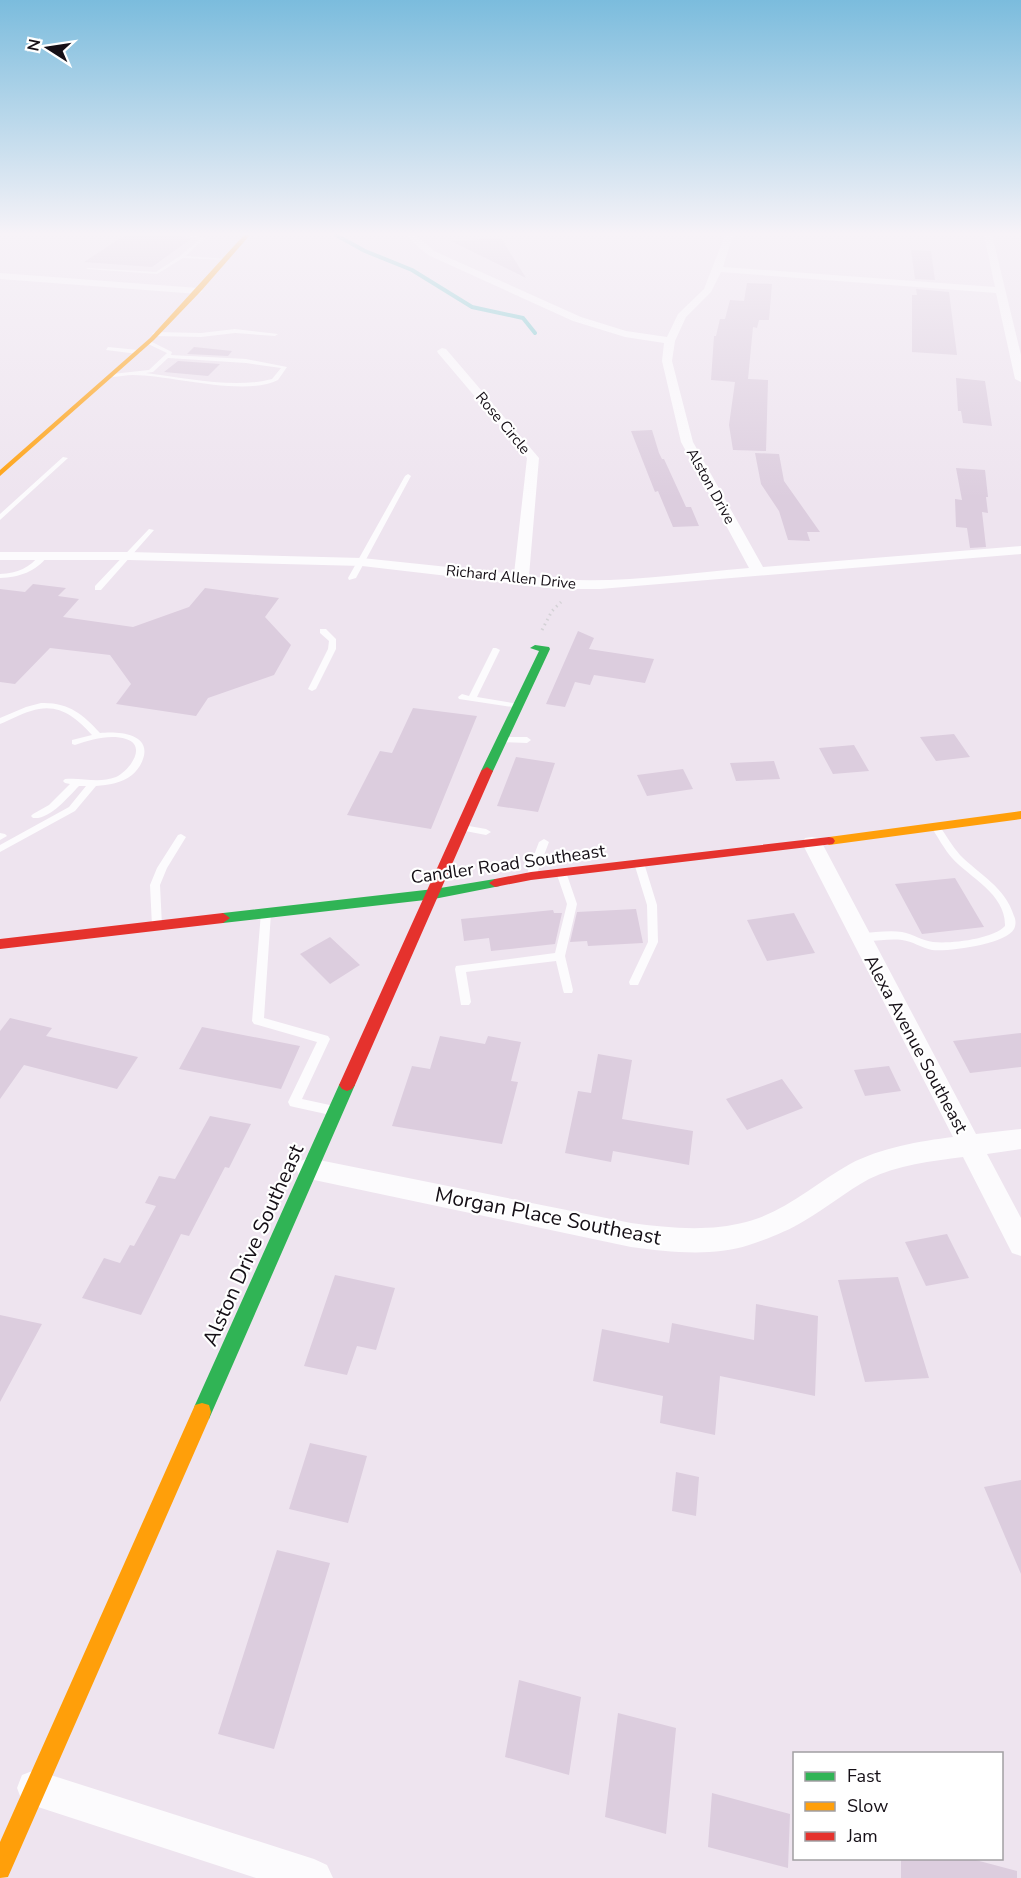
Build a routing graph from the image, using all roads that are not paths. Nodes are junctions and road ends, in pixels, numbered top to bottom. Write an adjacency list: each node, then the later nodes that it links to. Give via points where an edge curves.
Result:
1 (167, 323): 6 (main road)
2 (589, 323): 7 (street)
3 (679, 323): 7 (street, Alston Drive)
4 (1008, 323): 14 (street)
5 (275, 334): 6 (lane, via 235,331)
6 (152, 338): 10 (main road); 11 (lane, via 170,353)
7 (670, 341): 25 (street, Alston Drive, via 667,361 687,442)
8 (108, 349): 10 (lane)
9 (442, 351): 28 (street, Rose Circle, via 532,458)
10 (138, 352): 13 (main road)
11 (166, 356): 12 (lane, via 151,371); 12 (lane, via 284,367 273,381 252,384)
12 (138, 374): 13 (lane)
13 (112, 376): 16 (main road)
14 (1021, 379)
15 (65, 458): 18 (lane)
16 (0, 474)
17 (408, 476): 24 (lane)
18 (0, 518)
19 (151, 530): 23 (lane)
20 (1021, 550): 25 (street, Richard Allen Drive)
21 (0, 556): 22 (street, Richard Allen Drive)
22 (44, 556): 23 (street, Richard Allen Drive); 26 (lane, via 35,568)
23 (129, 556): 24 (street, Richard Allen Drive); 29 (lane)
24 (362, 562): 27 (lane); 28 (street, Richard Allen Drive)
25 (758, 572): 28 (street, Richard Allen Drive, via 589,585)
26 (0, 576)
27 (352, 578)
28 (521, 579)
29 (98, 588)
30 (323, 631): 33 (lane, via 333,641 332,649)
31 (535, 648): 36 (main road, Alston Drive Southeast, via 545,649)
32 (496, 650): 35 (lane)
33 (312, 689)
34 (462, 698): 35 (lane)
35 (472, 699): 36 (lane)
36 (516, 706): 39 (main road, Alston Drive Southeast)
37 (0, 721): 38 (lane, via 38,706 56,705 83,717)
38 (97, 735): 41 (lane); 42 (lane, via 129,738 140,748 140,755 123,775)
39 (501, 740): 40 (lane); 46 (main road, Alston Drive Southeast)
40 (527, 740)
41 (75, 742)
42 (93, 784): 44 (lane, via 72,782 52,807); 51 (lane, via 72,809)
43 (1021, 815): 45 (main road, Candler Road Southeast)
44 (36, 816)
45 (936, 827): 50 (main road, Candler Road Southeast); 58 (lane, via 957,858 996,893 1010,916 1008,932 950,946 932,946 899,936)
46 (463, 828): 47 (lane); 55 (main road, Alston Drive Southeast)
47 (486, 832)
48 (181, 837): 57 (lane, via 155,885)
49 (544, 842): 54 (lane)
50 (812, 843): 52 (main road, Candler Road Southeast); 58 (street, Alexa Avenue Southeast)
51 (0, 849)
52 (639, 863): 53 (main road, Candler Road Southeast); 61 (lane, via 652,905 653,942)
53 (561, 872): 54 (main road, Candler Road Southeast); 60 (lane, via 572,904)
54 (531, 876): 55 (main road, Candler Road Southeast)
55 (434, 894): 56 (main road, Candler Road Southeast); 64 (main road, Alston Drive Southeast)
56 (266, 913): 57 (main road, Candler Road Southeast); 64 (lane, via 258,1021 324,1039 294,1102)
57 (157, 926): 59 (main road, Candler Road Southeast)
58 (860, 937): 66 (street, Alexa Avenue Southeast)
59 (0, 944)
60 (560, 956): 62 (lane); 63 (lane, via 460,969)
61 (634, 982)
62 (568, 990)
63 (465, 1002)
64 (335, 1111): 67 (main road, Alston Drive Southeast)
65 (1021, 1139): 66 (street, Morgan Place Southeast)
66 (970, 1147): 67 (street, Morgan Place Southeast, via 932,1150 889,1161 852,1176 792,1215 747,1234 699,1240 631,1235); 68 (street, Alexa Avenue Southeast)
67 (309, 1169): 69 (main road, Alston Drive Southeast)
68 (1021, 1244)
69 (35, 1788): 70 (main road, Alston Drive Southeast); 71 (street)
70 (0, 1869)
71 (314, 1878)

